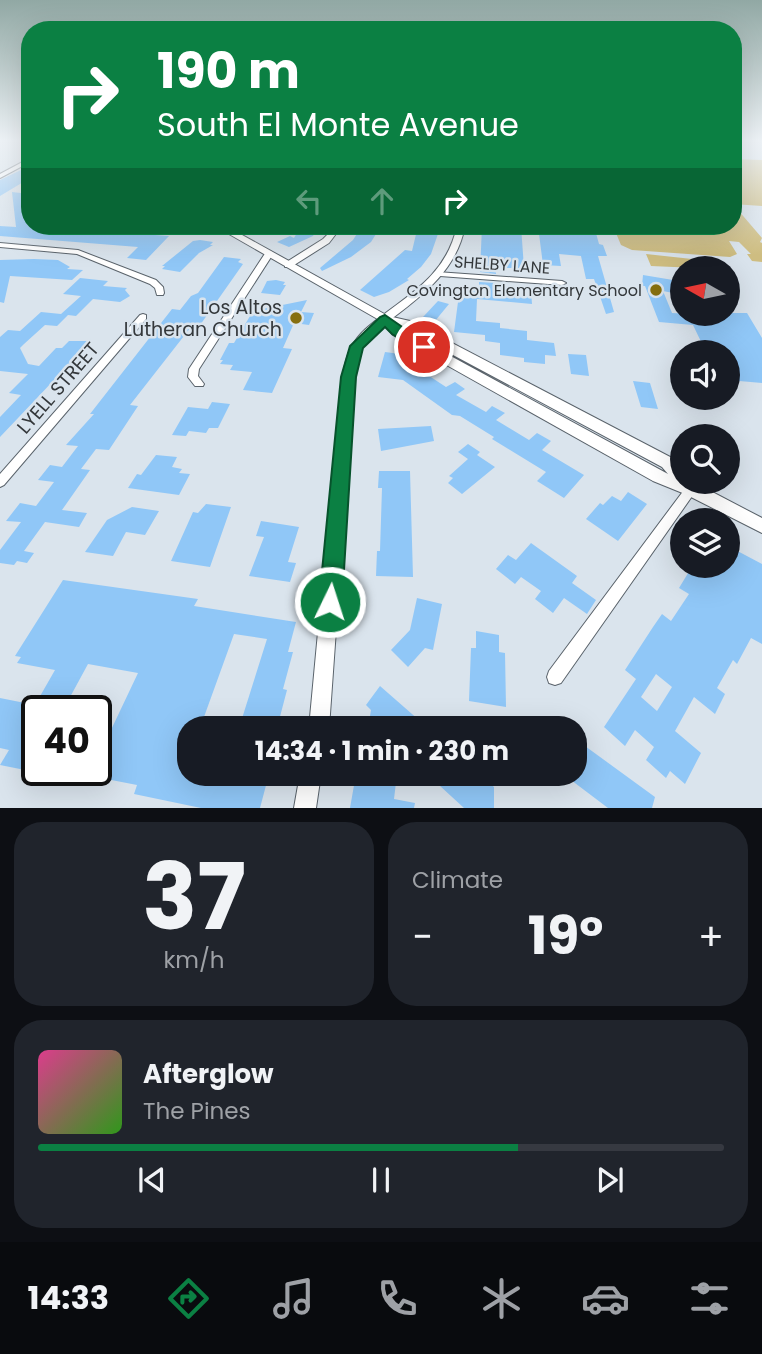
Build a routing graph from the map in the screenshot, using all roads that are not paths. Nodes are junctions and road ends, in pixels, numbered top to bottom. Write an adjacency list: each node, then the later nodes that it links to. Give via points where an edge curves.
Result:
1 (236, 235): 5 (main road)
2 (331, 235): 6 (street)
3 (459, 235): 7 (street, via 453,256)
4 (0, 245): 9 (street, via 78,252 153,282)
5 (270, 254): 6 (main road); 12 (street, via 194,369)
6 (288, 265): 11 (main road)
7 (440, 274): 8 (street, SHELBY LANE); 11 (street)
8 (562, 283)
9 (160, 293)
10 (143, 317): 14 (street, LYELL STREET)
11 (385, 319): 13 (main road, via 406,323); 19 (street, via 357,346 348,377)
12 (199, 384)
13 (670, 465)
14 (0, 482)
15 (679, 494): 18 (street)
16 (705, 494): 17 (main road)
17 (762, 526)
18 (555, 677)
19 (319, 716)
20 (309, 786): 21 (street)
21 (305, 808)

